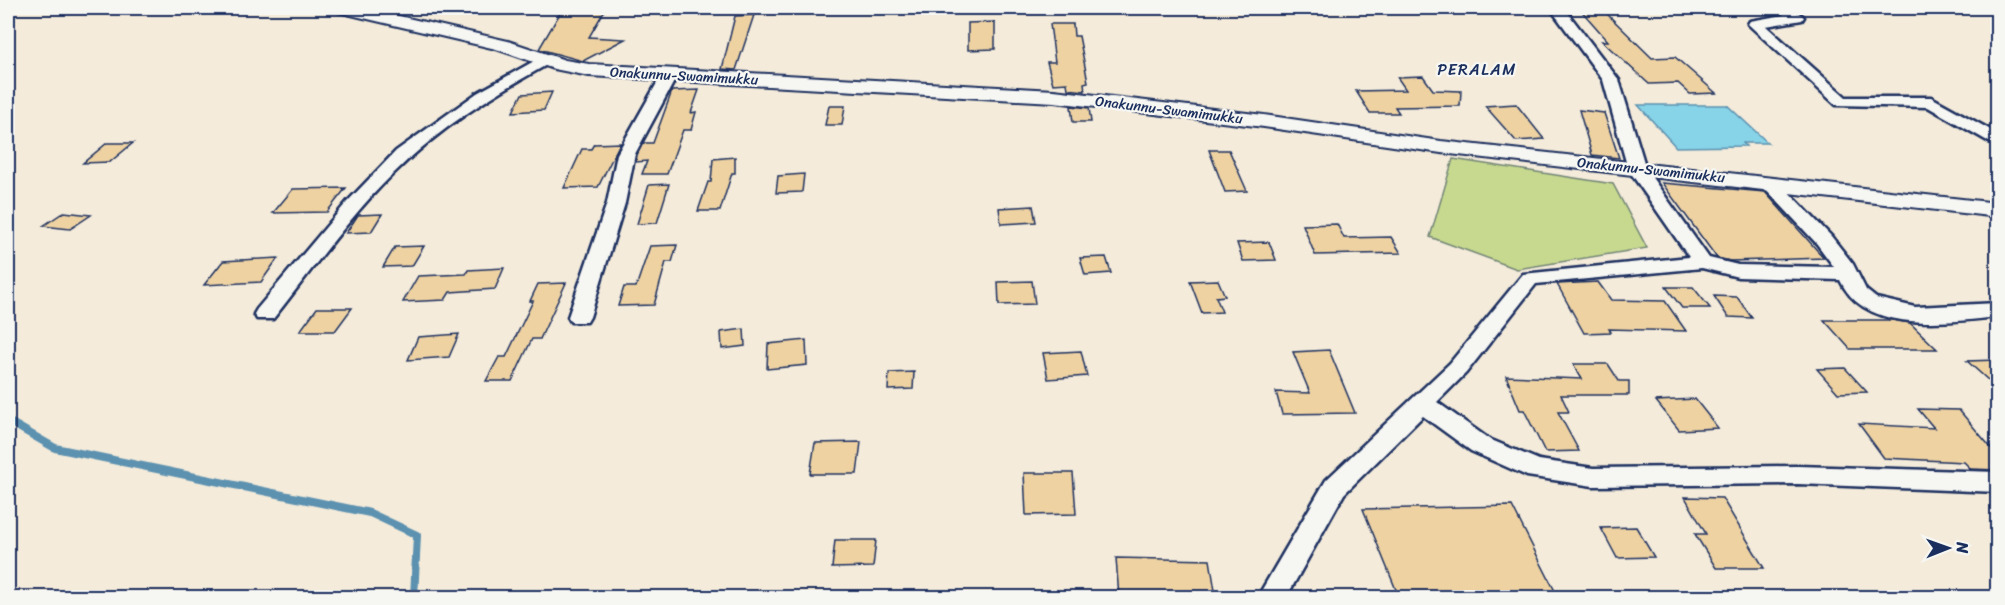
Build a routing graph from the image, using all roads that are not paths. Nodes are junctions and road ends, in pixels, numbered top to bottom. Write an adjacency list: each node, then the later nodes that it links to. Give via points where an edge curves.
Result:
1 (344, 8): 4 (street, Onakunnu-Swamimukku, via 502,45)
2 (1557, 8): 7 (street, via 1611,80)
3 (1783, 8): 6 (street, via 1797,16 1755,24 1842,102 1931,102)
4 (545, 60): 5 (street, Onakunnu-Swamimukku, via 589,70); 13 (street, via 490,90 387,170 337,223)
5 (669, 76): 7 (street, Onakunnu-Swamimukku, via 1054,96); 14 (street, via 626,154 616,204)
6 (1998, 142)
7 (1637, 170): 8 (street, Onakunnu-Swamimukku); 10 (street)
8 (1770, 183): 9 (street, Onakunnu-Swamimukku); 11 (street)
9 (1998, 210)
10 (1702, 262): 11 (street, via 1738,272); 15 (street, via 1530,278 1458,368)
11 (1848, 274): 12 (street, via 1851,285 1867,302 1893,311 1958,314)
12 (1998, 310)
13 (265, 314)
14 (579, 317)
15 (1422, 404): 16 (street, via 1480,445 1536,469 1593,477 1798,475); 17 (street, via 1335,487)
16 (1998, 482)
17 (1271, 597)

